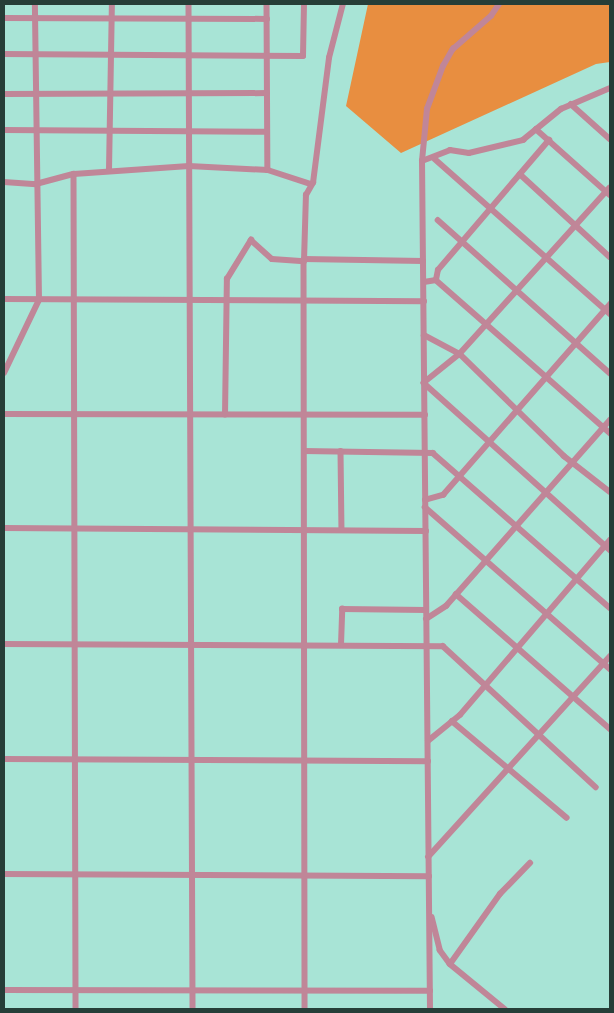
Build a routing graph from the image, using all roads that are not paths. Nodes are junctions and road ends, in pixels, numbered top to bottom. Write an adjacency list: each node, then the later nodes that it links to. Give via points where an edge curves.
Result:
1 (35, 4): 9 (street)
2 (112, 4): 10 (street)
3 (190, 4): 11 (street)
4 (267, 4): 12 (street)
5 (304, 4): 17 (street, via 303,56)
6 (343, 4): 42 (street, via 329,58)
7 (499, 4): 34 (street, via 491,16 453,49 443,66 427,109)
8 (4, 18): 9 (street)
9 (35, 18): 10 (street); 14 (street)
10 (112, 19): 11 (street); 15 (street)
11 (189, 19): 12 (street); 16 (street)
12 (267, 20): 17 (street)
13 (4, 54): 14 (street)
14 (35, 54): 15 (street); 21 (street)
15 (112, 55): 16 (street); 22 (street)
16 (189, 55): 17 (street); 23 (street)
17 (267, 56): 19 (street)
18 (610, 88): 24 (street)
19 (267, 93): 23 (street); 30 (street)
20 (4, 94): 21 (street)
21 (34, 94): 22 (street); 28 (street)
22 (112, 94): 23 (street); 29 (street)
23 (189, 94): 25 (street)
24 (571, 104): 26 (street); 31 (street)
25 (189, 129): 29 (street); 30 (street); 35 (street)
26 (536, 129): 32 (street); 33 (street, via 513,142 469,152 450,150)
27 (4, 130): 28 (street)
28 (34, 130): 29 (street); 41 (street)
29 (111, 130): 36 (street)
30 (267, 132): 37 (street)
31 (610, 139)
32 (549, 140): 39 (street); 43 (street)
33 (435, 159): 34 (street); 44 (street)
34 (422, 161): 51 (street)
35 (188, 166): 36 (street); 37 (street); 58 (street)
36 (109, 170): 38 (street)
37 (268, 170): 42 (street)
38 (74, 174): 41 (street); 55 (street)
39 (520, 174): 44 (street); 46 (street)
40 (4, 182): 41 (street)
41 (36, 184): 57 (street)
42 (311, 184): 50 (street, via 306,194)
43 (609, 192): 46 (street)
44 (491, 207): 47 (street); 49 (street)
45 (438, 220): 47 (street)
46 (576, 227): 48 (street); 49 (street)
47 (462, 241): 52 (street, via 438,270); 54 (street)
48 (610, 257)
49 (548, 258): 54 (street); 63 (street)
50 (304, 260): 51 (street); 59 (street, via 272,259 251,240 227,280); 60 (street)
51 (423, 261): 53 (street)
52 (436, 280): 53 (street); 64 (street)
53 (424, 282): 61 (street)
54 (518, 291): 64 (street); 66 (street)
55 (74, 299): 57 (street); 58 (street); 74 (street)
56 (4, 300): 57 (street)
57 (39, 300): 68 (street)
58 (188, 300): 59 (street); 75 (street)
59 (227, 300): 60 (street); 76 (street)
60 (304, 301): 61 (street); 77 (street)
61 (424, 301): 65 (street)
62 (610, 304): 63 (street)
63 (608, 312): 66 (street)
64 (488, 323): 67 (street); 70 (street)
65 (424, 335): 67 (street); 71 (street)
66 (577, 342): 69 (street); 70 (street)
67 (460, 354): 71 (street); 72 (street)
68 (4, 373)
69 (610, 373)
70 (546, 377): 72 (street); 80 (street)
71 (424, 382): 78 (street); 82 (street)
72 (516, 410): 82 (street); 86 (street)
73 (4, 414): 74 (street)
74 (73, 414): 75 (street); 94 (street)
75 (189, 415): 76 (street); 95 (street)
76 (225, 415): 77 (street)
77 (304, 415): 78 (street); 83 (street)
78 (425, 415): 85 (street)
79 (610, 420): 80 (street)
80 (604, 428): 81 (street); 86 (street)
81 (610, 434)
82 (490, 441): 87 (street); 88 (street)
83 (304, 451): 84 (street); 96 (street)
84 (342, 451): 85 (street); 97 (street)
85 (425, 452): 87 (street, via 434,453); 90 (street)
86 (574, 462): 88 (street); 89 (street)
87 (460, 475): 90 (street, via 443,495); 92 (street)
88 (547, 492): 92 (street); 100 (street)
89 (610, 492)
90 (425, 500): 91 (street)
91 (426, 507): 98 (street); 101 (street)
92 (518, 525): 101 (street); 102 (street)
93 (4, 528): 94 (street)
94 (74, 529): 95 (street); 109 (street)
95 (190, 530): 96 (street); 110 (street)
96 (304, 530): 97 (street); 111 (street)
97 (342, 530): 98 (street)
98 (426, 531): 105 (street)
99 (610, 540): 100 (street)
100 (608, 548): 102 (street)
101 (488, 559): 103 (street); 106 (street)
102 (578, 578): 104 (street); 106 (street)
103 (456, 594): 107 (street); 114 (street)
104 (610, 608)
105 (426, 610): 107 (street); 112 (street, via 342,609)
106 (548, 613): 114 (street); 116 (street)
107 (426, 619): 113 (street)
108 (4, 644): 109 (street)
109 (74, 644): 110 (street); 125 (street)
110 (190, 645): 111 (street); 126 (street)
111 (304, 645): 112 (street); 127 (street)
112 (340, 645): 113 (street)
113 (427, 645): 118 (street, via 443,646); 123 (street)
114 (517, 648): 118 (street); 119 (street)
115 (610, 656): 116 (street)
116 (604, 664): 117 (street); 119 (street)
117 (610, 669)
118 (483, 687): 120 (street); 122 (street)
119 (574, 697): 121 (street); 122 (street)
120 (452, 721): 123 (street); 129 (street)
121 (610, 729)
122 (539, 737): 129 (street); 130 (street)
123 (428, 741): 128 (street)
124 (4, 759): 125 (street)
125 (75, 760): 126 (street); 135 (street)
126 (191, 760): 127 (street); 136 (street)
127 (304, 761): 128 (street); 137 (street)
128 (428, 761): 132 (street)
129 (508, 770): 131 (street); 132 (street)
130 (596, 787)
131 (567, 818)
132 (428, 857): 138 (street)
133 (530, 863): 140 (street, via 500,894)
134 (4, 874): 135 (street)
135 (76, 874): 136 (street); 142 (street)
136 (192, 875): 137 (street); 143 (street)
137 (304, 875): 138 (street); 144 (street)
138 (429, 876): 139 (street)
139 (429, 906): 140 (street, via 440,950); 145 (street)
140 (450, 964): 150 (street)
141 (4, 990): 142 (street)
142 (76, 990): 143 (street); 146 (street)
143 (193, 990): 144 (street); 147 (street)
144 (304, 991): 145 (street); 148 (street)
145 (430, 991): 149 (street)
146 (76, 1009)
147 (193, 1009)
148 (305, 1009)
149 (430, 1009)
150 (505, 1009)

